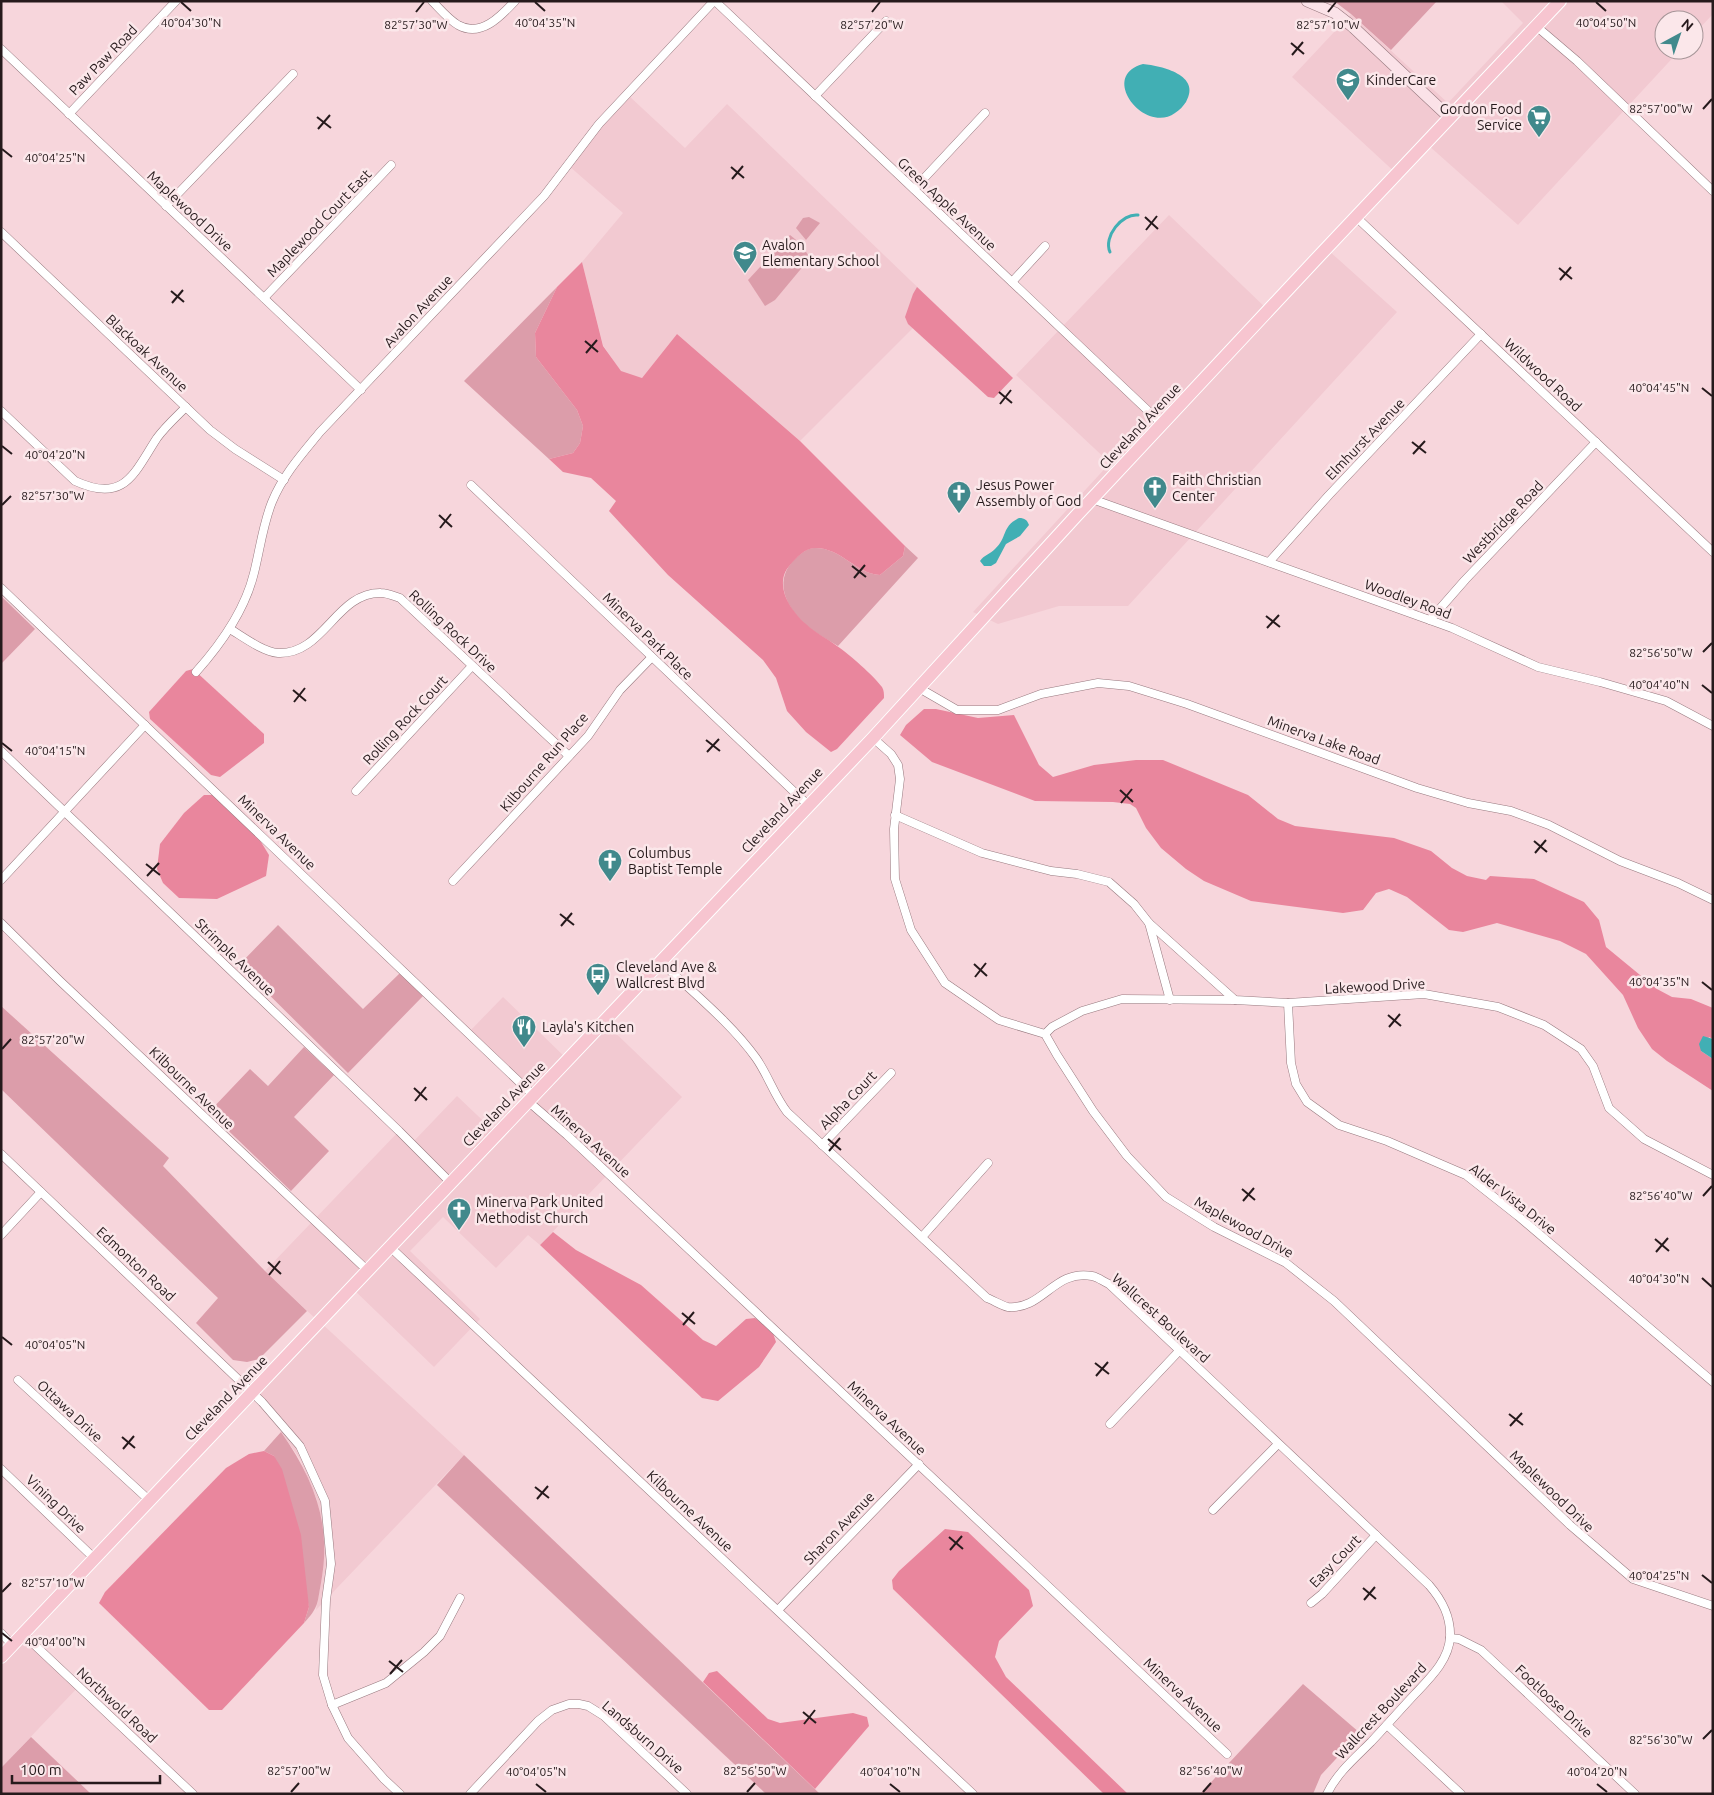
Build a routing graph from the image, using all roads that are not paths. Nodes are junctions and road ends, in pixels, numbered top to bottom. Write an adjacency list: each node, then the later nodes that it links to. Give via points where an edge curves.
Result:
1 (176, 1): 13 (street, Paw Paw Road)
2 (432, 1): 3 (street, via 460,26 474,29 501,17)
3 (515, 1)
4 (715, 1): 11 (street, Green Apple Avenue); 25 (street, Avalon Avenue, via 600,124 544,196)
5 (1307, 1): 14 (street, via 1335,13 1353,27)
6 (1560, 1): 8 (main road, Cleveland Avenue)
7 (886, 21): 11 (street)
8 (1536, 26): 14 (main road, Cleveland Avenue); 17 (street)
9 (1, 49): 13 (street, Maplewood Drive)
10 (293, 74): 18 (street)
11 (815, 96): 16 (street, Green Apple Avenue)
12 (985, 112): 16 (street)
13 (68, 114): 18 (street, Maplewood Drive)
14 (1450, 118): 19 (main road, Cleveland Avenue)
15 (392, 165): 23 (street, Maplewood Court East)
16 (914, 189): 22 (street, Green Apple Avenue)
17 (1713, 191)
18 (166, 206): 23 (street, Maplewood Drive)
19 (1356, 217): 24 (street, Wildwood Road); 28 (main road, Cleveland Avenue)
20 (1, 232): 26 (street, Blackoak Avenue)
21 (1045, 246): 22 (street)
22 (1012, 282): 28 (street, Green Apple Avenue)
23 (264, 298): 25 (street, Maplewood Drive)
24 (1481, 334): 29 (street, Wildwood Road); 34 (street, Elmhurst Avenue)
25 (361, 390): 30 (street, Avalon Avenue, via 320,432 291,466)
26 (186, 407): 27 (street, via 162,432 139,470 124,484 105,489 89,488 75,481); 30 (street, Blackoak Avenue, via 235,449)
27 (1, 411)
28 (1162, 424): 32 (main road, Cleveland Avenue)
29 (1596, 442): 33 (street, Wildwood Road); 36 (street, Westbridge Road)
30 (284, 480): 37 (street, Avalon Avenue, via 272,502 254,573)
31 (472, 485): 38 (street, Minerva Park Place)
32 (1092, 499): 34 (street, Woodley Road); 41 (main road, Cleveland Avenue)
33 (1713, 552)
34 (1269, 562): 36 (street, Woodley Road)
35 (1, 588): 42 (street, Minerva Avenue)
36 (1430, 620): 43 (street, Woodley Road, via 1538,667 1666,701)
37 (230, 628): 39 (street, Rolling Rock Drive, via 276,653 299,650 354,601 362,596 382,593 400,598); 40 (street, Avalon Avenue)
38 (652, 657): 46 (street, Kilbourne Run Place, via 620,690); 48 (street, Minerva Park Place)
39 (472, 666): 46 (street, Rolling Rock Drive); 47 (street, Rolling Rock Court)
40 (196, 672)
41 (919, 688): 44 (main road, Cleveland Avenue); 53 (street, Minerva Lake Road, via 957,710 998,710 1041,694 1098,683 1129,686 1417,788 1511,811 1549,825)
42 (145, 725): 49 (street); 62 (street, Minerva Avenue)
43 (1713, 726)
44 (873, 738): 48 (main road, Cleveland Avenue); 50 (street, via 898,765 900,779)
45 (1, 751): 49 (street, Strimple Avenue)
46 (570, 756): 52 (street, Kilbourne Run Place)
47 (356, 791)
48 (808, 805): 56 (main road, Cleveland Avenue)
49 (65, 812): 51 (street); 67 (street, Strimple Avenue)
50 (895, 815): 55 (street, via 982,853 1109,882 1134,904); 60 (street, via 895,879 911,930 945,983 999,1020)
51 (1, 880)
52 (453, 881)
53 (1713, 900)
54 (1, 923): 72 (street, Kilbourne Avenue)
55 (1149, 923): 57 (street); 58 (street)
56 (660, 961): 62 (main road, Cleveland Avenue); 63 (street, Wallcrest Boulevard, via 742,1041 757,1060 780,1103)
57 (1170, 1000): 58 (street, Lakewood Drive); 60 (street, Lakewood Drive, via 1122,999 1082,1011)
58 (1235, 1000): 59 (street, Lakewood Drive)
59 (1288, 1003): 66 (street, Lakewood Drive, via 1424,994 1498,1007 1544,1025 1582,1049 1593,1066 1609,1108 1644,1139); 75 (street, Alder Vista Drive, via 1291,1063 1296,1084 1307,1102 1339,1125 1387,1141 1466,1175)
60 (1045, 1034): 87 (street, Maplewood Drive, via 1093,1111 1127,1156 1166,1197 1214,1227 1286,1263 1334,1301 1570,1526 1633,1579)
61 (891, 1073): 63 (street, Alpha Court)
62 (531, 1099): 67 (main road, Cleveland Avenue); 79 (street, Minerva Avenue)
63 (822, 1145): 70 (street, Wallcrest Boulevard)
64 (1, 1154): 68 (street, Edmonton Road)
65 (988, 1163): 70 (street)
66 (1713, 1175)
67 (450, 1182): 71 (main road, Cleveland Avenue)
68 (41, 1192): 69 (street); 76 (street, Edmonton Road)
69 (1, 1235)
70 (922, 1237): 73 (street, Wallcrest Boulevard, via 987,1298 1007,1307 1029,1304 1059,1282 1076,1275 1094,1276 1109,1284)
71 (390, 1247): 72 (main road, Cleveland Avenue); 88 (street, Kilbourne Avenue)
72 (367, 1270): 76 (main road, Cleveland Avenue)
73 (1179, 1351): 77 (street); 78 (street, Wallcrest Boulevard)
74 (18, 1380): 81 (street, Ottawa Drive)
75 (1713, 1382)
76 (253, 1393): 81 (main road, Cleveland Avenue); 94 (street, Edmonton Road, via 300,1446 325,1501 331,1564 323,1675)
77 (1110, 1424)
78 (1278, 1444): 82 (street); 83 (street, Wallcrest Boulevard)
79 (918, 1464): 88 (street, Sharon Avenue); 96 (street, Minerva Avenue)
80 (1, 1469): 84 (street, Vining Drive)
81 (149, 1500): 84 (main road, Cleveland Avenue)
82 (1213, 1510)
83 (1376, 1536): 86 (street, Easy Court); 91 (street, Wallcrest Boulevard, via 1441,1600 1448,1618)
84 (94, 1558): 90 (main road, Cleveland Avenue)
85 (460, 1598): 94 (street, via 440,1636 424,1652 386,1683)
86 (1311, 1603)
87 (1713, 1606)
88 (778, 1610): 101 (street, Kilbourne Avenue)
89 (1, 1633): 92 (street)
90 (23, 1634): 92 (main road, Cleveland Avenue); 97 (street, Northwold Road)
91 (1450, 1638): 95 (street, Wallcrest Boulevard, via 1437,1670); 104 (street, Footloose Drive, via 1481,1650)
92 (12, 1645): 93 (main road, Cleveland Avenue)
93 (1, 1656)
94 (332, 1705): 98 (street, Edmonton Road, via 348,1738)
95 (1387, 1725): 102 (street, Wallcrest Boulevard, via 1335,1779); 103 (street)
96 (1228, 1754)
97 (194, 1794)
98 (400, 1794)
99 (470, 1794): 100 (street, Landsburn Drive, via 538,1721 552,1710 569,1704 588,1706 604,1716)
100 (688, 1794)
101 (973, 1794)
102 (1327, 1794)
103 (1461, 1794)
104 (1635, 1794)

